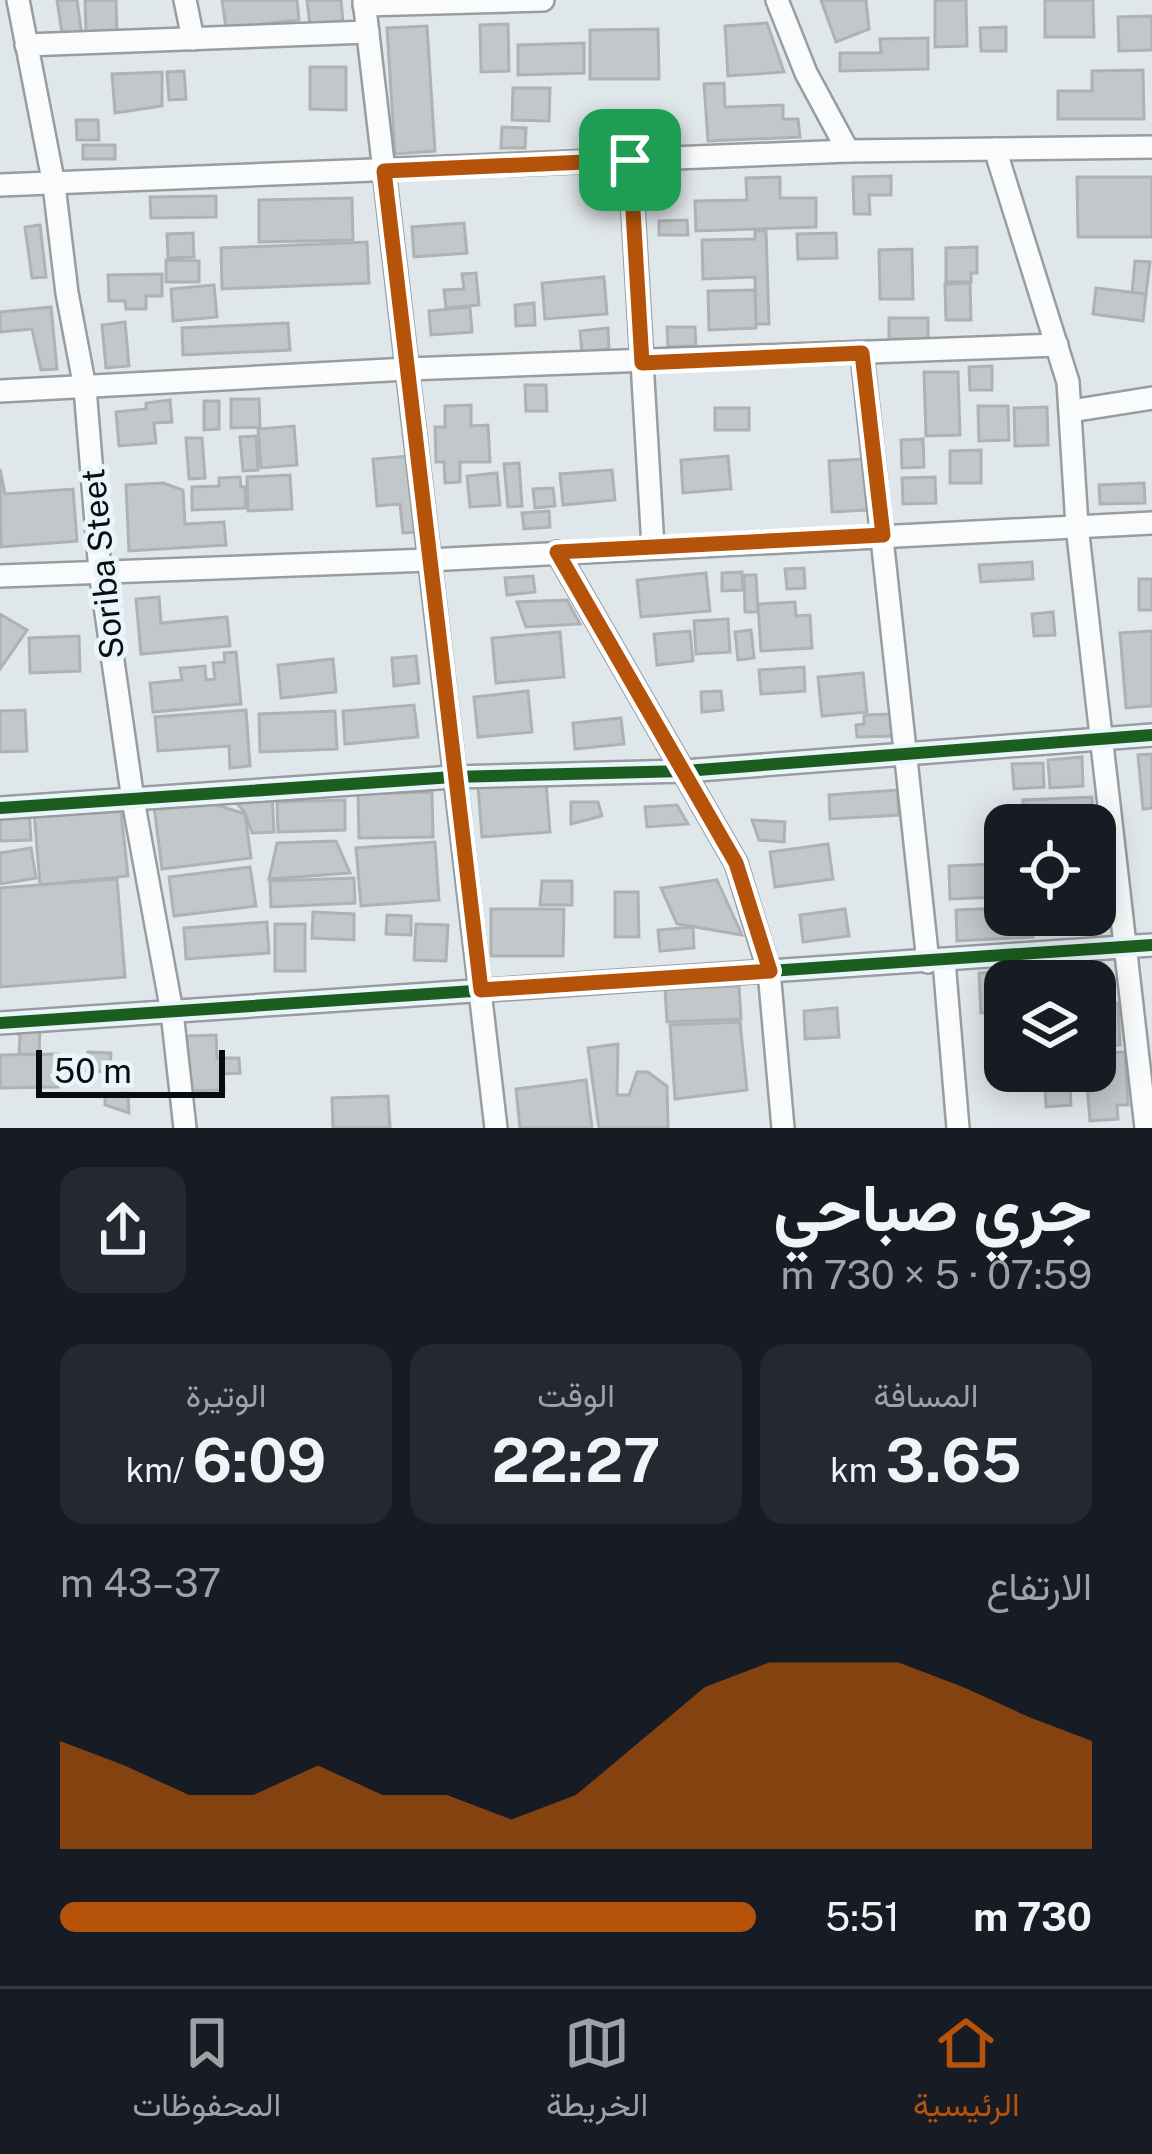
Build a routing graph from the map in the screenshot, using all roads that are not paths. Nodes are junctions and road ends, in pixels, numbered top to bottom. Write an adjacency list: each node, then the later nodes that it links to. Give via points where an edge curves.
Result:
1 (18, 0): 9 (street, Soriba Steet)
2 (185, 0): 8 (street)
3 (529, 0): 4 (street); 6 (street)
4 (543, 0)
5 (777, 0): 12 (street)
6 (364, 3): 7 (street)
7 (368, 32): 8 (street); 14 (street)
8 (193, 39): 9 (street)
9 (26, 44): 16 (street, Soriba Steet)
10 (1152, 147): 11 (street)
11 (995, 149): 12 (street); 17 (street)
12 (848, 151): 13 (street)
13 (630, 160): 14 (street); 19 (street)
14 (384, 171): 16 (street); 20 (street)
15 (0, 184): 16 (street)
16 (54, 184): 21 (street, Soriba Steet)
17 (1057, 345): 18 (street); 24 (street)
18 (862, 353): 19 (street); 27 (street)
19 (642, 363): 20 (street); 28 (street)
20 (407, 369): 21 (street); 30 (street)
21 (85, 388): 22 (street); 31 (street, Soriba Steet)
22 (0, 391)
23 (1152, 398): 24 (street)
24 (1071, 411): 26 (street)
25 (1152, 524): 26 (street)
26 (1077, 526): 27 (street); 34 (street)
27 (883, 535): 28 (street); 35 (street)
28 (653, 547): 29 (street)
29 (557, 552): 30 (street); 36 (street)
30 (429, 560): 31 (street); 37 (street)
31 (100, 571): 32 (street); 38 (street, Soriba Steet)
32 (0, 576)
33 (1152, 735): 34 (street)
34 (1101, 738): 35 (street); 41 (street)
35 (904, 754): 36 (street); 42 (street)
36 (686, 770): 37 (street); 43 (street, via 736,863)
37 (453, 777): 38 (street); 44 (street)
38 (134, 800): 39 (street); 45 (street, Soriba Steet)
39 (0, 808)
40 (1152, 945): 41 (street)
41 (1125, 947): 42 (street); 51 (street)
42 (936, 961): 43 (street); 50 (street)
43 (770, 971): 44 (street); 49 (street)
44 (481, 990): 45 (street); 48 (street)
45 (172, 1012): 46 (street); 47 (street, Soriba Steet)
46 (0, 1023)
47 (185, 1128)
48 (496, 1128)
49 (783, 1128)
50 (958, 1128)
51 (1146, 1128)

